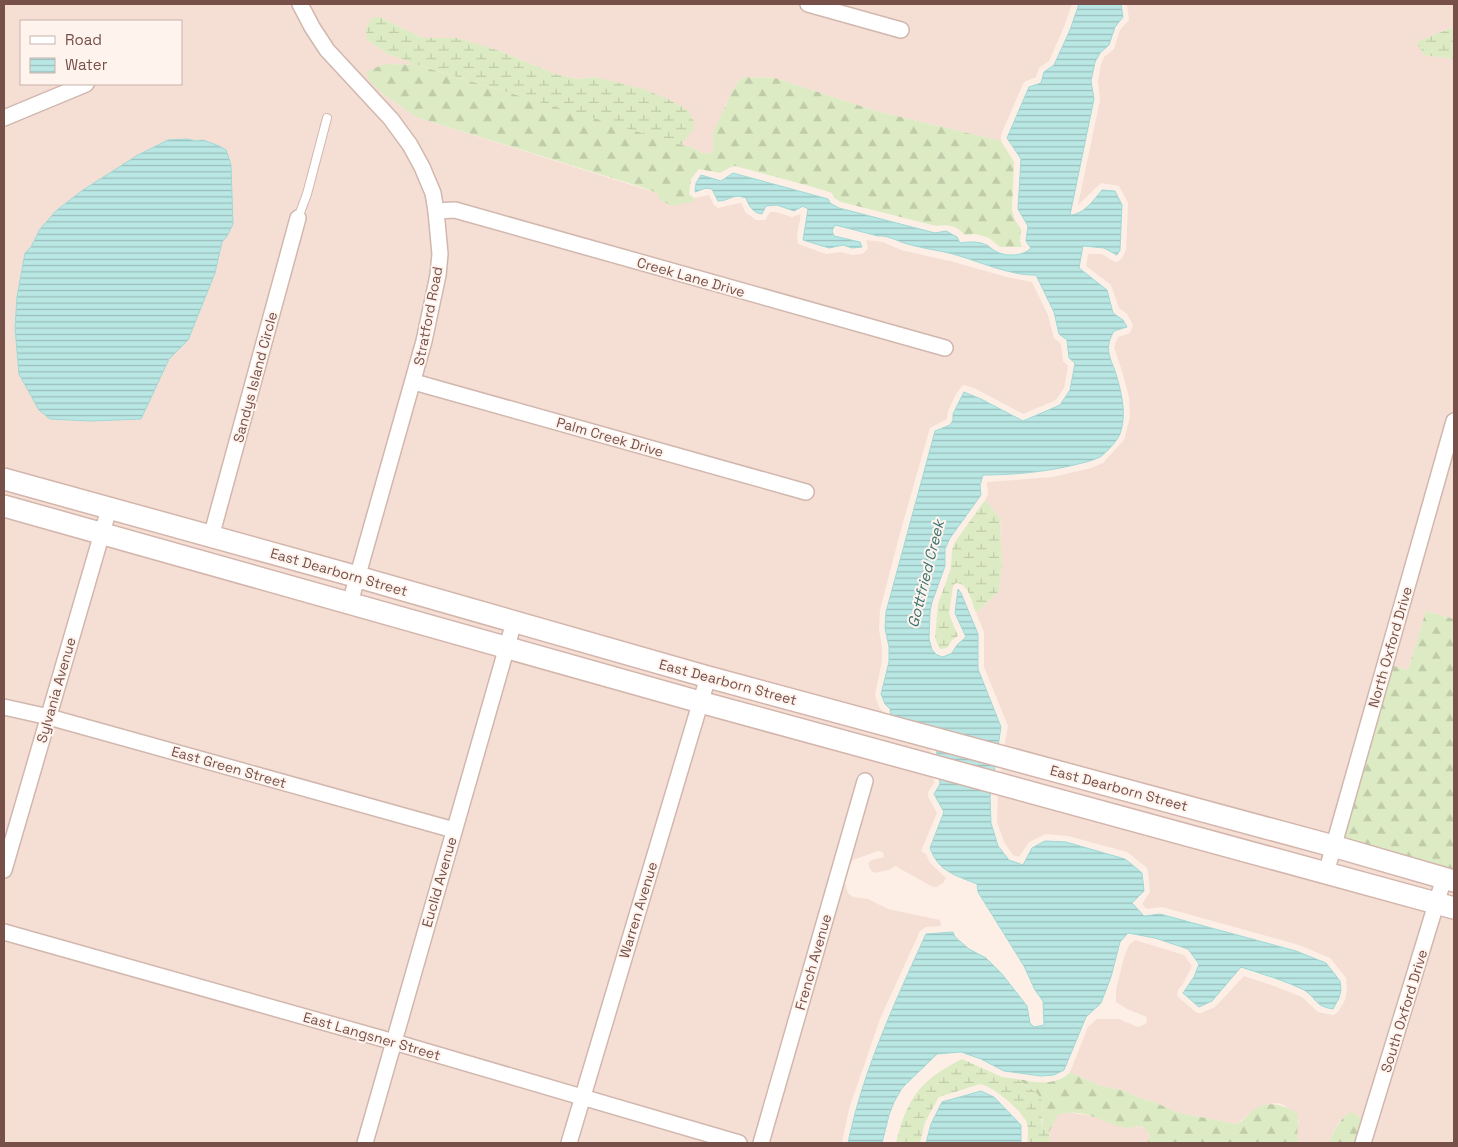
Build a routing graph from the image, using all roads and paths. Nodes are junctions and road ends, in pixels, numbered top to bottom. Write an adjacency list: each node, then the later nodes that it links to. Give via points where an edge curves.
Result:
1 (300, 4): 7 (street, Stratford Road, via 327,50 391,119 410,146 432,193)
2 (808, 4): 3 (street)
3 (901, 30)
4 (84, 85): 5 (street)
5 (4, 118)
6 (327, 118): 8 (lane)
7 (436, 212): 9 (street, Creek Lane Drive, via 455,210); 10 (street, Stratford Road, via 440,254 438,275)
8 (298, 218): 17 (street, Sandys Island Circle)
9 (946, 348)
10 (414, 382): 13 (street, Palm Creek Drive); 18 (street, Stratford Road)
11 (1454, 421): 28 (street, North Oxford Drive)
12 (4, 479): 15 (main road, East Dearborn Street)
13 (806, 492)
14 (4, 506): 16 (main road, East Dearborn Street)
15 (109, 509): 16 (street, Sylvania Avenue); 17 (main road, East Dearborn Street)
16 (102, 534): 19 (main road, East Dearborn Street); 25 (street, Sylvania Avenue)
17 (212, 536): 18 (main road, East Dearborn Street)
18 (358, 577): 19 (street, Stratford Road); 20 (main road, East Dearborn Street)
19 (350, 603): 21 (main road, East Dearborn Street)
20 (514, 622): 21 (street, Euclid Avenue); 22 (main road, East Dearborn Street)
21 (507, 647): 23 (main road, East Dearborn Street); 27 (street, Euclid Avenue)
22 (708, 677): 23 (street, Warren Avenue); 28 (main road, East Dearborn Street)
23 (700, 702): 30 (main road, East Dearborn Street); 35 (street, Warren Avenue)
24 (4, 707): 25 (street, East Green Street)
25 (48, 717): 27 (street, East Green Street); 29 (street, Sylvania Avenue)
26 (865, 781): 39 (street, French Avenue)
27 (454, 830): 34 (street, Euclid Avenue)
28 (1333, 846): 30 (street, North Oxford Drive); 31 (main road, East Dearborn Street)
29 (4, 870)
30 (1326, 873): 32 (main road, East Dearborn Street)
31 (1449, 879): 32 (street, South Oxford Drive)
32 (1446, 906): 40 (street, South Oxford Drive)
33 (4, 932): 34 (street, East Langsner Street)
34 (394, 1042): 35 (street, East Langsner Street); 36 (street, Euclid Avenue)
35 (582, 1097): 37 (street, Warren Avenue); 38 (street, East Langsner Street)
36 (365, 1143)
37 (569, 1143)
38 (739, 1143)
39 (761, 1143)
40 (1363, 1143)

